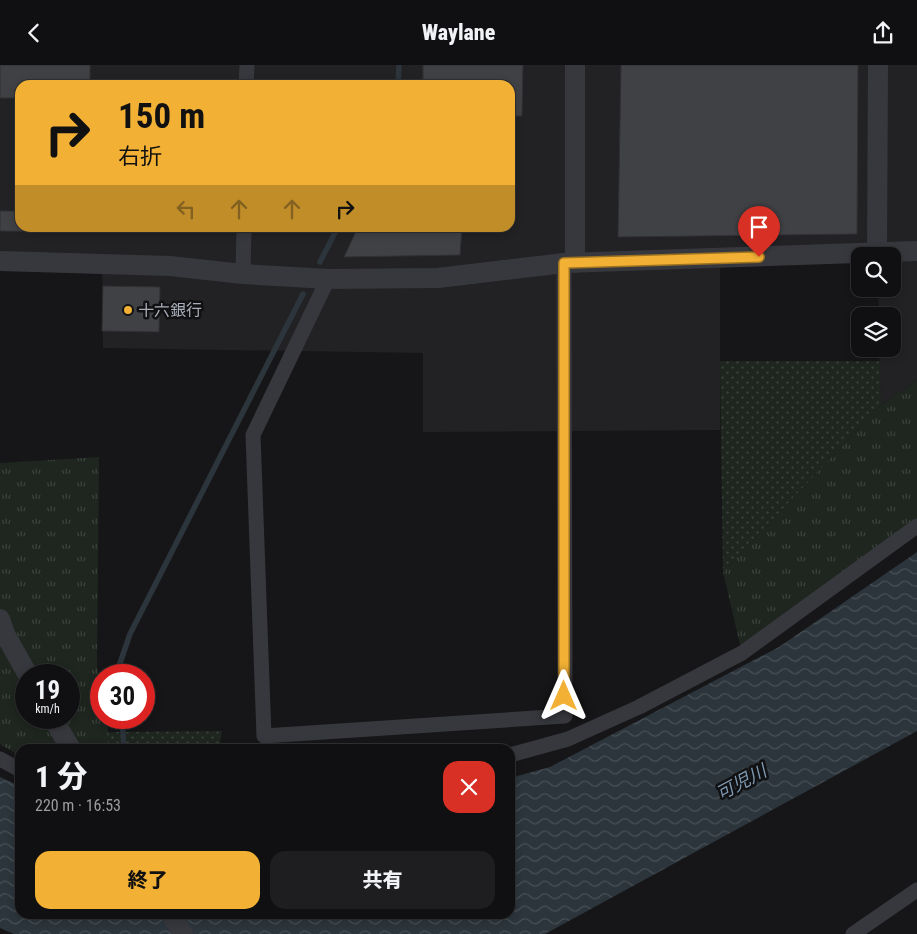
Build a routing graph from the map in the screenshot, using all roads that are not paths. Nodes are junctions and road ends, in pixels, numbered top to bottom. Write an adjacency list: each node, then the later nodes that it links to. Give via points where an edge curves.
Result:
1 (247, 65): 4 (street)
2 (575, 65): 11 (street)
3 (878, 65): 6 (street)
4 (246, 80)
5 (244, 232): 12 (street)
6 (877, 247)
7 (917, 251): 8 (street)
8 (901, 252)
9 (851, 255): 11 (street)
10 (0, 261): 12 (street, via 170,266)
11 (569, 263): 13 (street, via 438,278); 13 (street, via 564,716 264,737 253,435)
12 (243, 274): 13 (street)
13 (328, 279)
14 (917, 526): 19 (street, via 742,653 568,739)
15 (0, 619): 16 (street)
16 (22, 664)
17 (59, 729): 18 (street)
18 (68, 744)
19 (515, 754)
20 (0, 759): 21 (street)
21 (15, 767)
22 (917, 890): 25 (street)
23 (174, 919): 24 (street)
24 (183, 934)
25 (853, 934)

